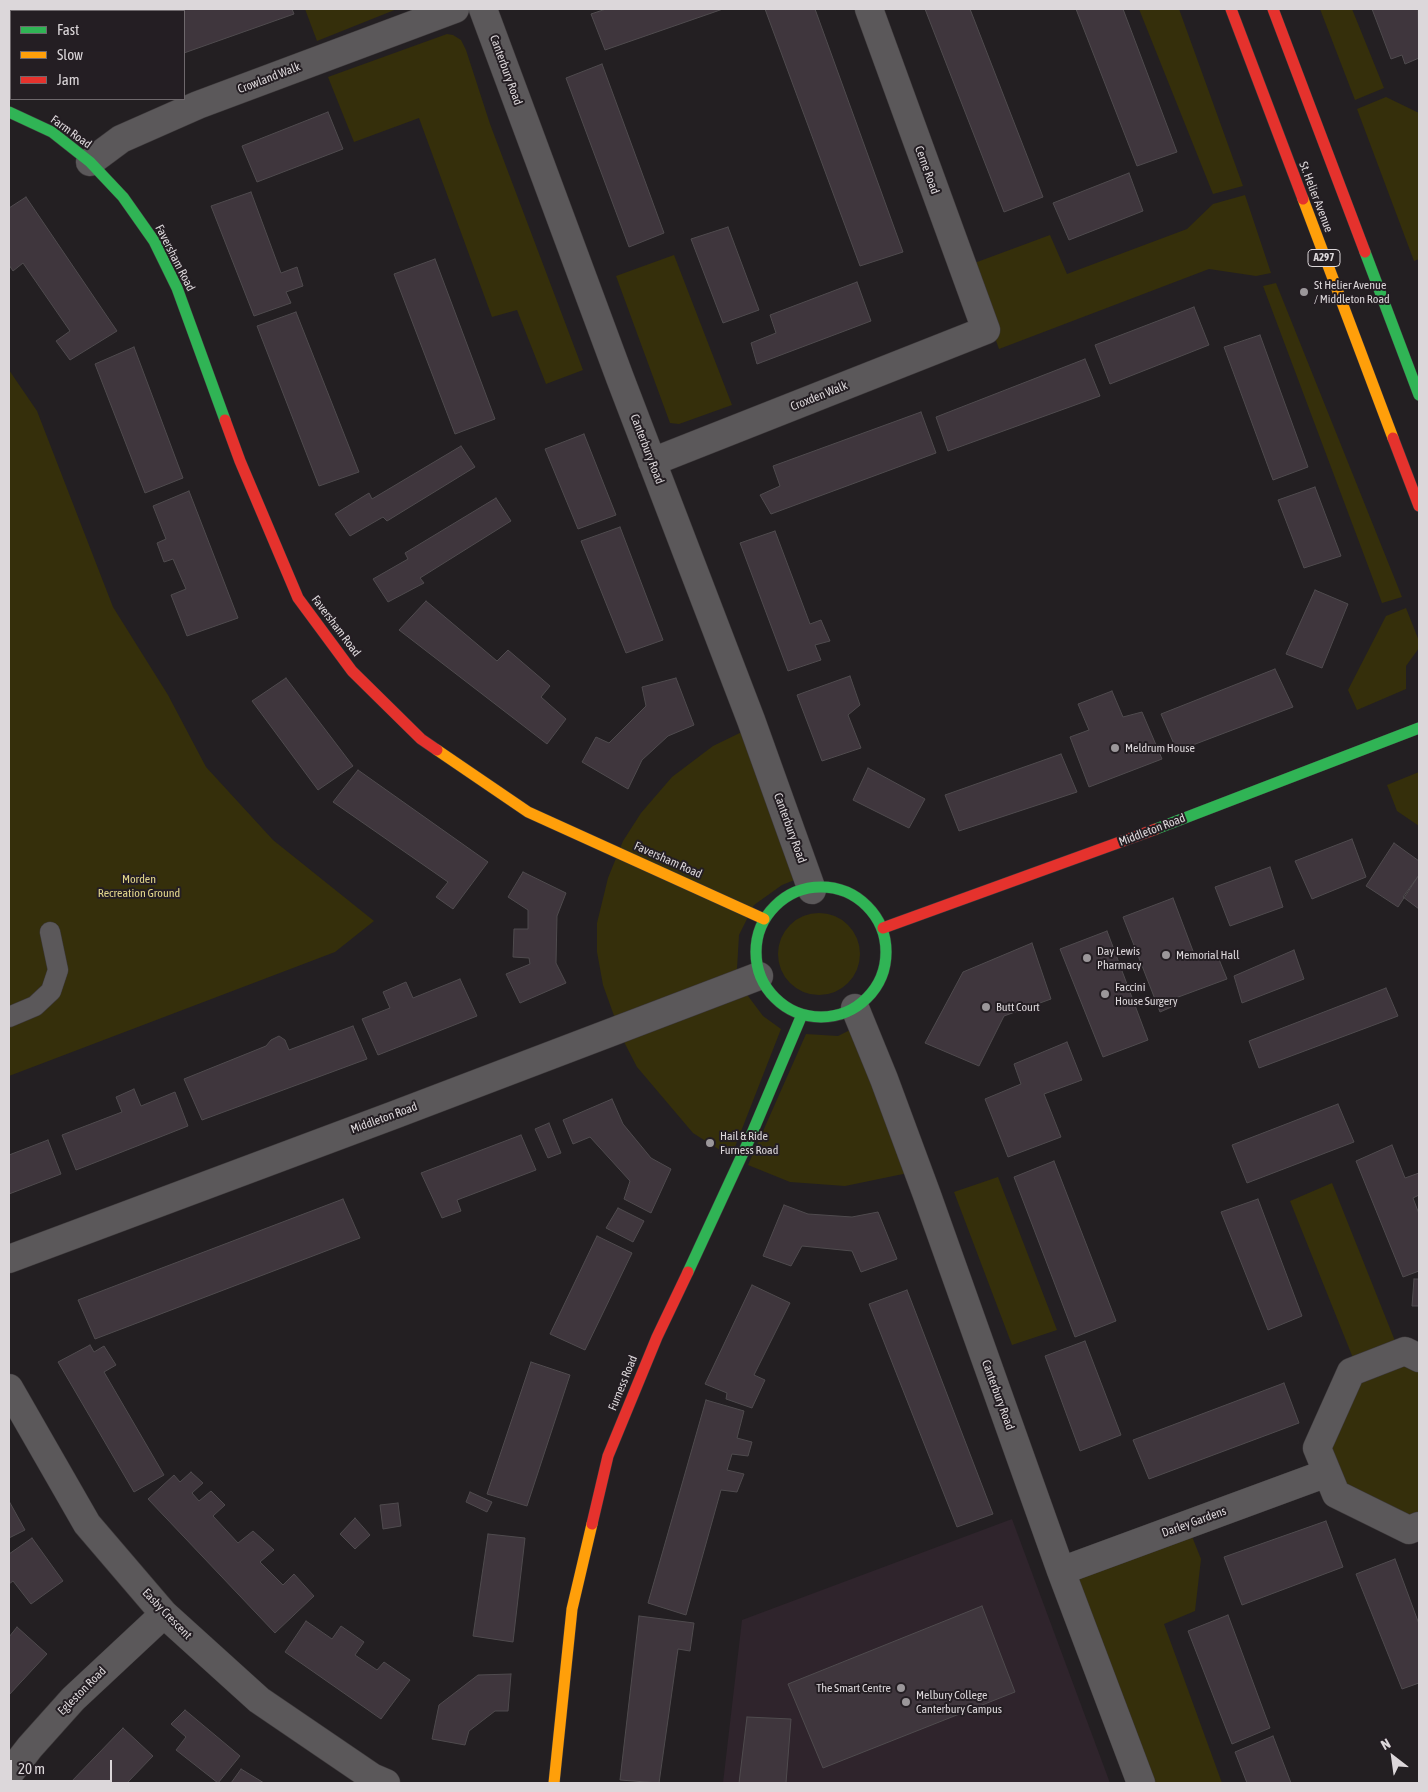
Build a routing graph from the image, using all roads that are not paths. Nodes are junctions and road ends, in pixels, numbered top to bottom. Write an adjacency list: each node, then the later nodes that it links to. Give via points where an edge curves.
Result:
1 (455, 9): 7 (street, Crowland Walk, via 198,105 121,139)
2 (484, 9): 10 (street, Canterbury Road)
3 (869, 9): 8 (street, Cerne Road)
4 (1231, 9): 11 (main road, St. Helier Avenue / A297)
5 (1273, 9): 9 (main road)
6 (9, 112): 7 (main road, Farm Road, via 52,132)
7 (90, 162): 14 (main road, Faversham Road, via 123,197 154,241 177,288 240,461 298,598 352,671 421,739 528,812)
8 (986, 330): 10 (street, Croxden Walk)
9 (1419, 395)
10 (652, 462): 13 (street, Canterbury Road)
11 (1419, 506)
12 (1419, 728): 15 (main road, Middleton Road, via 1135,837)
13 (812, 890): 14 (main road, via 782,901); 15 (main road, via 832,886 855,895 872,909)
14 (764, 919): 17 (main road, via 754,949)
15 (883, 928): 18 (main road, via 884,964 876,984)
16 (50, 932): 19 (lane, via 58,970 51,991 35,1006)
17 (759, 976): 20 (main road, via 773,996); 21 (street, Middleton Road)
18 (855, 1008): 20 (main road, via 831,1018); 26 (street, Canterbury Road, via 927,1195)
19 (9, 1017)
20 (801, 1017): 30 (main road, Furness Road, via 750,1138 657,1337 608,1456 572,1609)
21 (9, 1258)
22 (1419, 1358): 24 (street, via 1405,1351 1352,1372 1317,1448)
23 (9, 1388): 27 (street, Easby Crescent, via 86,1524)
24 (1327, 1473): 25 (street, via 1336,1494 1409,1530); 26 (street, Darley Gardens)
25 (1419, 1526)
26 (1061, 1571): 31 (street, Canterbury Road)
27 (164, 1614): 28 (street, Egleston Road, via 73,1698); 29 (street, Easby Crescent, via 259,1700)
28 (9, 1774)
29 (386, 1783)
30 (554, 1783)
31 (1141, 1783)

